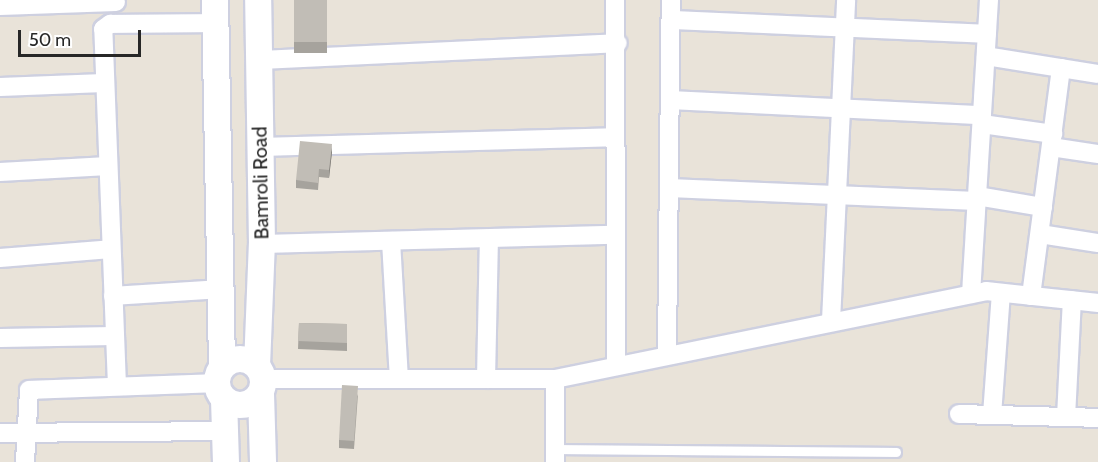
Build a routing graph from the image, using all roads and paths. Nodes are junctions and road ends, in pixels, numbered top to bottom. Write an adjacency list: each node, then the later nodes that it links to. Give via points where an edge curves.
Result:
1 (258, 0): 15 (street, Bamroli Road)
2 (615, 0): 13 (street)
3 (671, 0): 9 (street)
4 (846, 0): 11 (street)
5 (989, 0): 12 (street)
6 (116, 1): 7 (street); 10 (street)
7 (0, 6)
8 (216, 11): 10 (street); 41 (street)
9 (671, 20): 11 (street); 20 (street)
10 (117, 24): 18 (street, via 103,29)
11 (844, 28): 12 (street); 21 (street)
12 (987, 34): 14 (street)
13 (618, 44): 15 (street); 23 (street)
14 (986, 56): 16 (street); 22 (street)
15 (259, 60): 25 (street, Bamroli Road)
16 (1061, 68): 17 (street); 24 (street)
17 (1098, 74)
18 (104, 83): 19 (street); 27 (street)
19 (0, 87)
20 (670, 100): 21 (street); 29 (street)
21 (838, 108): 22 (street); 30 (street)
22 (982, 120): 24 (street); 31 (street)
23 (613, 137): 25 (street); 34 (street)
24 (1052, 141): 26 (street); 32 (street)
25 (260, 147): 38 (street, Bamroli Road)
26 (1098, 154)
27 (108, 166): 28 (street); 39 (street)
28 (0, 172)
29 (669, 188): 30 (street); 51 (street)
30 (836, 195): 31 (street); 48 (street)
31 (977, 199): 32 (street); 43 (street)
32 (1043, 207): 33 (street)
33 (1040, 234): 37 (street); 45 (street)
34 (614, 236): 35 (street); 52 (street)
35 (489, 239): 36 (street); 54 (street)
36 (391, 241): 38 (street); 53 (street)
37 (1098, 243)
38 (262, 244): 56 (street, Bamroli Road)
39 (111, 249): 40 (street); 44 (street)
40 (0, 258)
41 (221, 289): 44 (street); 57 (street)
42 (1001, 293): 43 (street); 45 (street); 60 (street)
43 (971, 294): 48 (street)
44 (113, 296): 49 (street)
45 (1031, 296): 46 (street)
46 (1072, 300): 47 (street); 61 (street)
47 (1098, 303)
48 (831, 321): 51 (street)
49 (114, 336): 50 (street); 58 (street)
50 (0, 338)
51 (667, 355): 52 (street)
52 (616, 366): 55 (street)
53 (399, 378): 54 (street); 56 (street)
54 (486, 379): 55 (street)
55 (555, 379): 67 (street)
56 (260, 380): 57 (street, via 237,359); 57 (street, via 242,405); 70 (street, Bamroli Road)
57 (221, 383): 58 (street); 63 (street)
58 (117, 386): 65 (street, via 29,390)
59 (959, 414): 60 (street)
60 (992, 415): 61 (street)
61 (1066, 417): 62 (street)
62 (1098, 418)
63 (225, 431): 65 (street); 69 (street)
64 (0, 433): 65 (street)
65 (24, 433): 68 (street)
66 (896, 452): 67 (lane)
67 (555, 456)
68 (25, 462)
69 (226, 462)
70 (263, 462)

